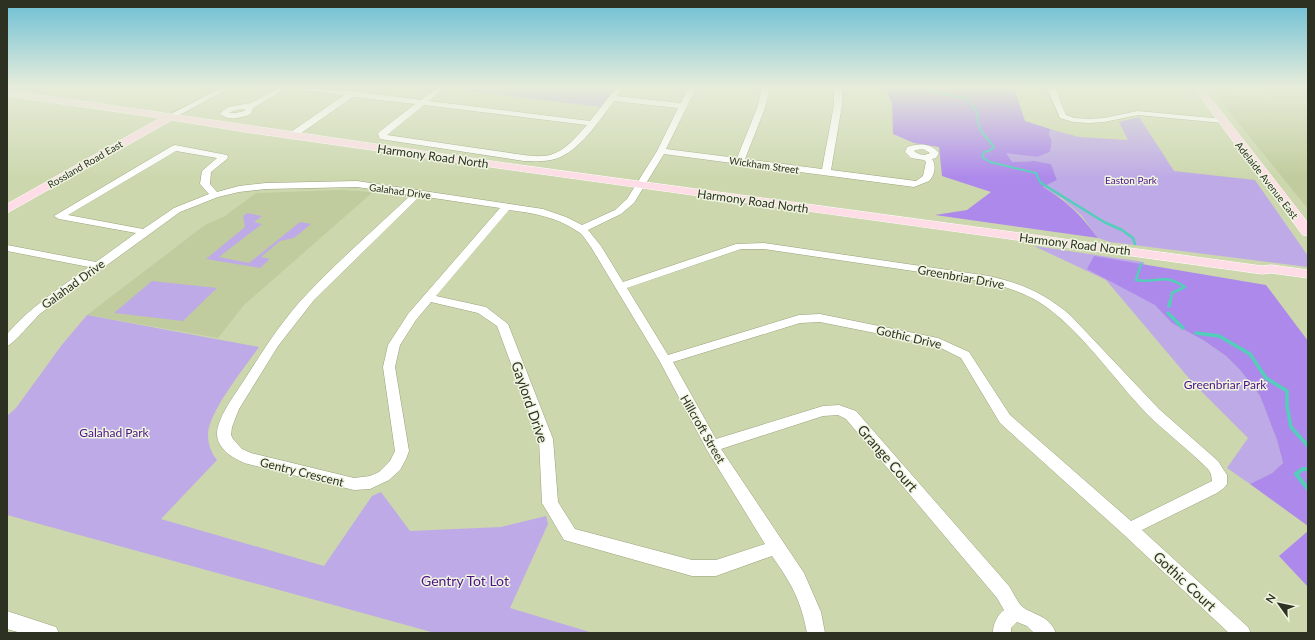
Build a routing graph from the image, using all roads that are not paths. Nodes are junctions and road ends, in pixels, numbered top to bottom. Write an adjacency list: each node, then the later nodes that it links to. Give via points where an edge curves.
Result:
1 (157, 118): 13 (main road, Harmony Road North)
2 (317, 118): 16 (street)
3 (403, 118): 15 (street, via 382,134 383,137 516,157 542,158 555,156 565,150 581,137)
4 (542, 118): 15 (street)
5 (596, 118): 15 (street)
6 (677, 118): 17 (street)
7 (757, 118): 19 (street)
8 (836, 118): 20 (street)
9 (1068, 118): 10 (street, via 1089,121)
10 (1114, 118)
11 (1190, 118): 14 (street)
12 (1221, 118): 14 (main road, Adelaide Avenue East)
13 (170, 119): 16 (main road, Harmony Road North, via 204,128 245,129); 25 (main road, Rossland Road East, via 111,149)
14 (1223, 121): 28 (main road, Adelaide Avenue East)
15 (591, 124)
16 (290, 136): 21 (main road, Harmony Road North)
17 (661, 151): 19 (street, Wickham Street); 21 (street)
18 (928, 158): 20 (street, Wickham Street, via 929,177 924,182 914,184)
19 (740, 161): 20 (street, Wickham Street)
20 (826, 173)
21 (641, 185): 26 (street, via 626,207); 31 (main road, Harmony Road North)
22 (418, 193): 23 (street, Galahad Drive, via 357,184 266,186); 24 (street, Galahad Drive); 35 (street, Gentry Crescent, via 310,297 281,333 228,417 224,435 227,442 237,453 248,458 354,484 365,484 382,478 400,459 402,451 389,367 390,357 402,330)
23 (215, 194): 27 (street, Galahad Drive, via 177,210); 27 (street, via 205,184 207,171 224,157 175,148 59,216)
24 (506, 207): 26 (street, Galahad Drive, via 543,212); 35 (street, Gentry Crescent)
25 (7, 209)
26 (582, 229): 34 (street, Hillcroft Street)
27 (145, 232): 30 (street, Galahad Drive)
28 (1308, 232)
29 (7, 248): 30 (street)
30 (98, 266): 36 (street, Galahad Drive, via 37,310)
31 (1262, 270): 32 (main road, Harmony Road North); 33 (main road, Harmony Road North, via 1276,276)
32 (1308, 274)
33 (1308, 281)
34 (621, 286): 37 (street, Hillcroft Street); 39 (street, Greenbriar Drive, via 740,246 764,246 989,279 1021,288 1049,303 1073,324 1150,410 1207,460 1221,478 1220,484 1212,489)
35 (428, 298): 40 (street, Gaylord Drive, via 482,310 502,324 546,438 550,503 570,535 692,568 716,568)
36 (7, 342)
37 (665, 360): 38 (street, Hillcroft Street); 39 (street, Gothic Drive, via 799,319 820,318 938,342 965,355 1005,419)
38 (712, 446): 40 (street, Hillcroft Street); 41 (street, Grange Court, via 823,411 839,410 851,416 1003,592)
39 (1129, 528): 47 (street, Gothic Court)
40 (776, 547): 44 (street, Hillcroft Street, via 798,579 812,612)
41 (1016, 613): 45 (street, via 1003,624); 46 (street, via 1033,620)
42 (7, 620): 43 (street)
43 (50, 633)
44 (816, 633)
45 (1002, 633)
46 (1047, 633)
47 (1242, 633)

